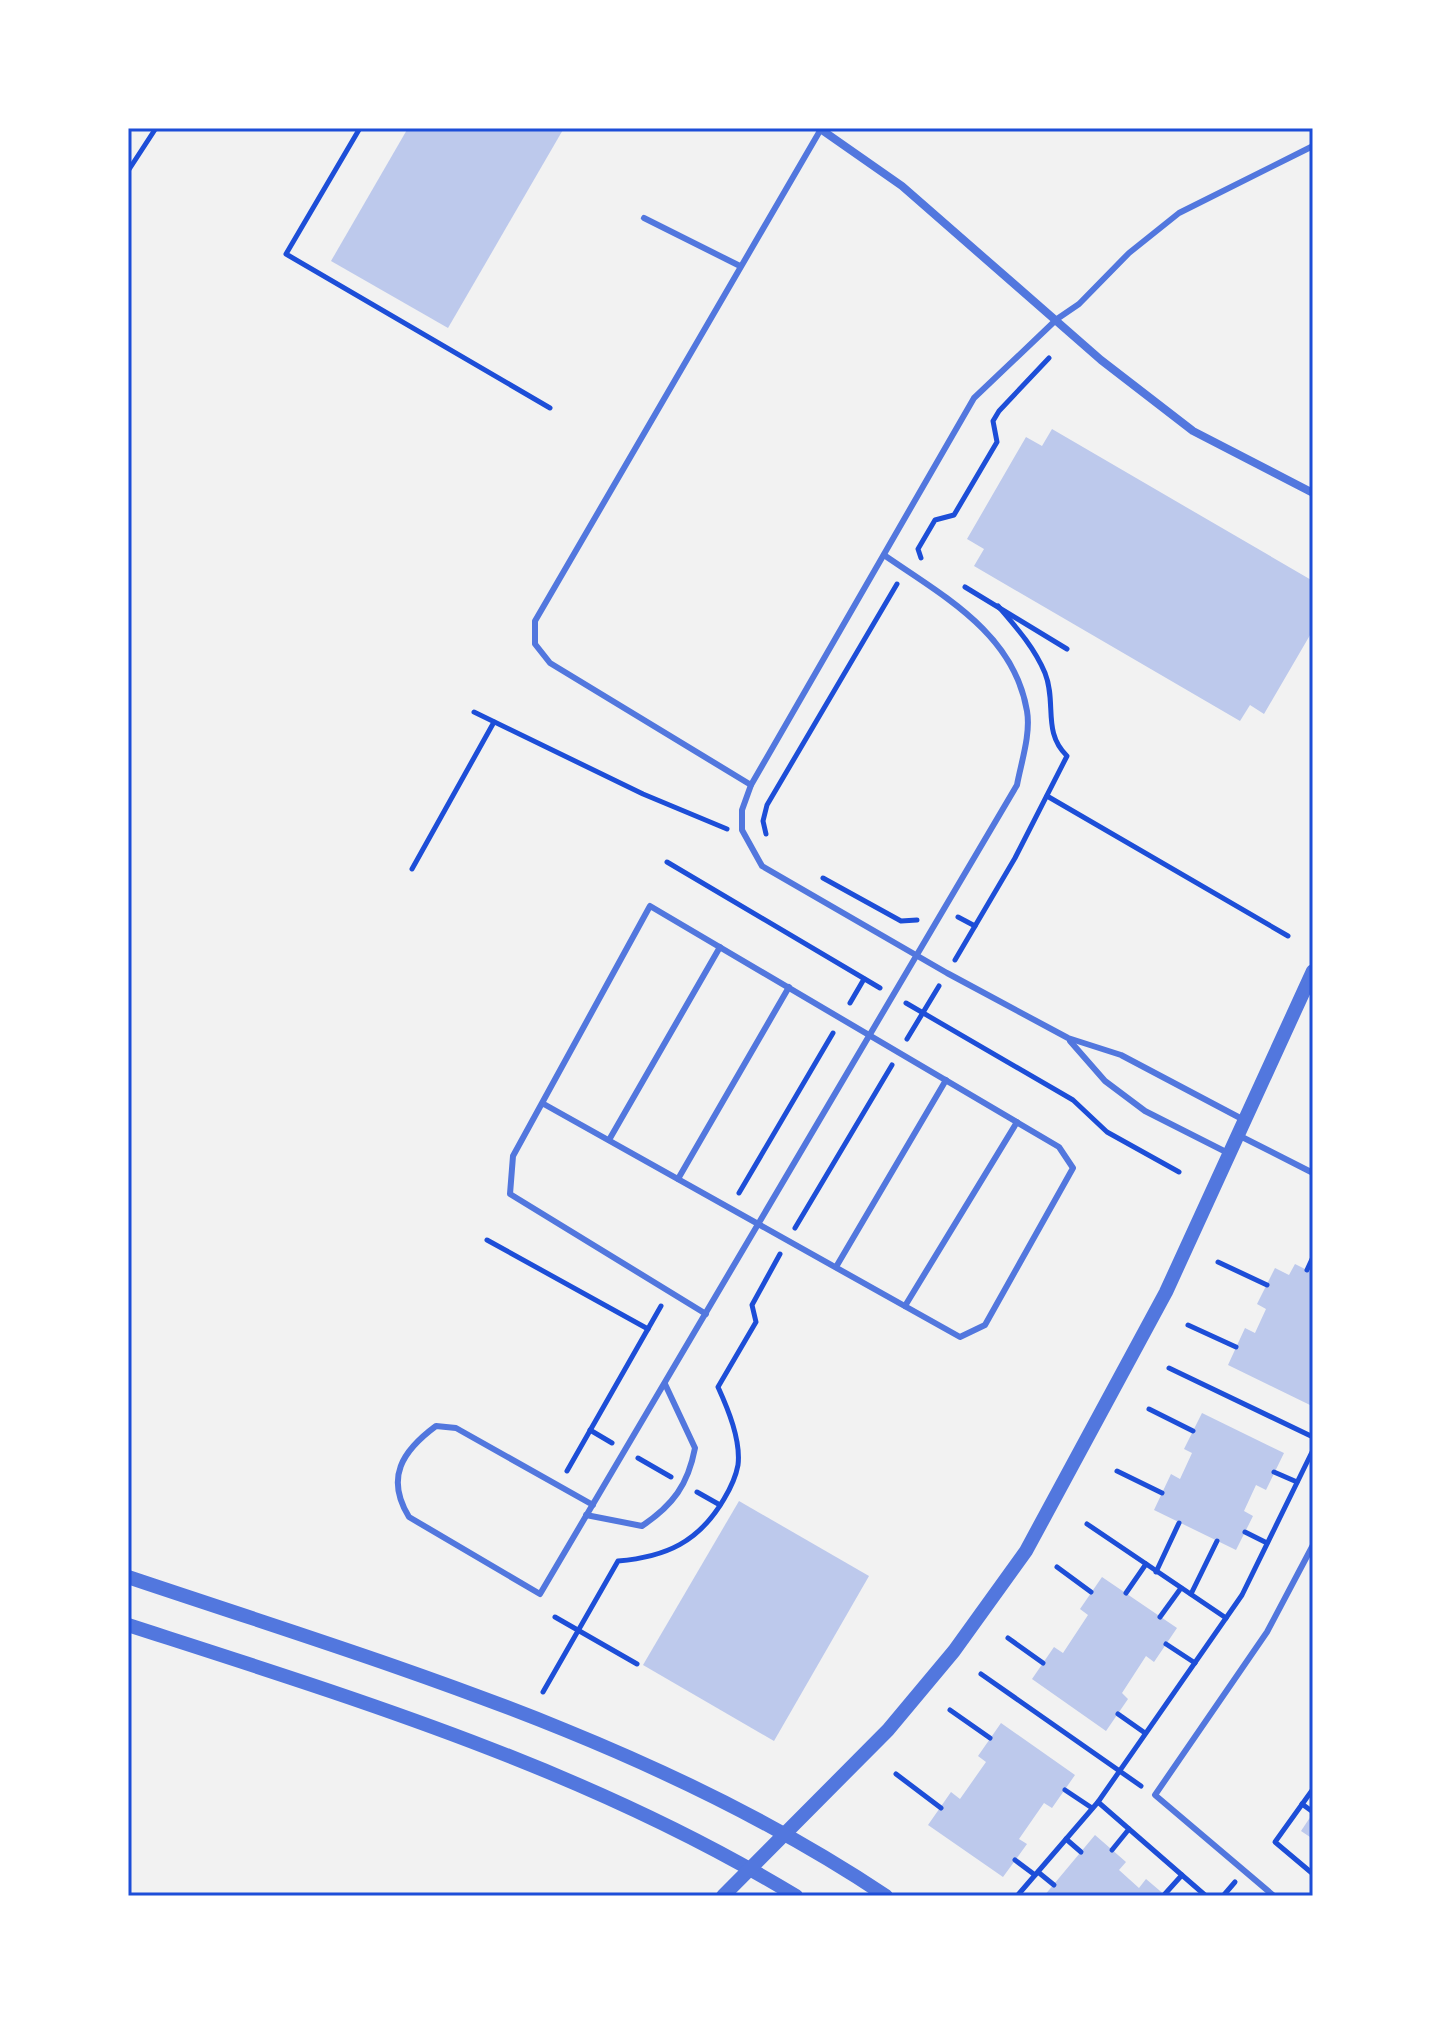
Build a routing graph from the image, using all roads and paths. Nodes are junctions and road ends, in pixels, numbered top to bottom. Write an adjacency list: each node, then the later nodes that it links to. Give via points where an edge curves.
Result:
1 (156, 128): 5 (path)
2 (360, 128): 10 (path, via 286,254)
3 (820, 129): 7 (lane); 8 (street, via 902,186)
4 (1313, 146): 8 (lane, via 1179,213)
5 (128, 171)
6 (644, 218): 7 (lane)
7 (740, 266): 21 (lane, via 535,621 535,644 550,663)
8 (1057, 319): 11 (street, via 1193,431); 13 (lane, via 974,398)
9 (1049, 358): 12 (path, via 999,411 993,421 997,442 962,502 954,515 935,520)
10 (550, 408)
11 (1313, 493)
12 (918, 549): 14 (path); 15 (path)
13 (884, 555): 15 (lane); 21 (lane)
14 (924, 564)
15 (905, 570): 23 (path, via 767,805); 29 (lane, via 985,628 1016,675 1028,713 1017,785)
16 (961, 585): 17 (path)
17 (998, 606): 18 (path); 22 (path, via 1030,643 1047,677 1054,744 1067,756)
18 (1067, 649)
19 (474, 712): 20 (path)
20 (494, 722): 24 (path, via 669,806 722,828); 27 (path)
21 (751, 785): 24 (lane)
22 (1047, 796): 30 (path); 31 (path)
23 (765, 829): 24 (path); 25 (path)
24 (742, 830): 33 (lane, via 762,866)
25 (768, 840)
26 (667, 862): 36 (path)
27 (412, 869)
28 (820, 876): 29 (path, via 901,921 915,922 932,902)
29 (945, 909): 30 (path); 33 (lane)
30 (975, 926): 35 (path)
31 (1288, 936)
32 (720, 947): 37 (lane); 45 (lane, via 650,906); 49 (lane)
33 (917, 957): 35 (lane); 38 (lane)
34 (1313, 971): 46 (street)
35 (947, 973): 39 (path); 42 (lane)
36 (864, 979): 38 (path); 40 (path)
37 (789, 987): 40 (lane); 53 (lane)
38 (894, 996): 39 (path); 41 (lane)
39 (921, 1012): 43 (path); 51 (path, via 1073,1100 1107,1132)
40 (841, 1018): 41 (lane); 54 (path)
41 (870, 1035): 43 (lane); 55 (lane)
42 (1068, 1038): 46 (lane, via 1121,1055); 50 (lane, via 1105,1081 1145,1111)
43 (899, 1053): 44 (lane); 57 (path)
44 (946, 1080): 47 (lane); 60 (lane)
45 (542, 1103): 49 (lane); 63 (lane, via 513,1156 510,1194)
46 (1244, 1120): 48 (street)
47 (1017, 1122): 64 (lane); 64 (lane, via 1059,1147 1073,1168 985,1325 960,1337)
48 (1237, 1135): 50 (street); 52 (lane)
49 (609, 1140): 53 (lane)
50 (1228, 1153): 127 (street, via 1166,1292 1026,1551 954,1651 888,1730)
51 (1179, 1172)
52 (1313, 1173)
53 (678, 1179): 54 (lane)
54 (730, 1208): 55 (lane)
55 (760, 1225): 57 (lane); 65 (lane)
56 (487, 1240): 67 (path)
57 (788, 1240): 60 (lane); 84 (path, via 752,1305 756,1322 718,1387 731,1420 738,1464)
58 (1313, 1257): 61 (path)
59 (1218, 1262): 62 (path)
60 (836, 1267): 64 (lane)
61 (1307, 1270)
62 (1267, 1285)
63 (669, 1292): 65 (lane); 67 (path)
64 (905, 1306)
65 (706, 1314): 70 (lane)
66 (1188, 1325): 68 (path)
67 (648, 1329): 72 (path)
68 (1236, 1347)
69 (1169, 1368): 74 (path)
70 (665, 1384): 76 (lane); 80 (lane, via 695,1448)
71 (1149, 1409): 73 (path)
72 (590, 1430): 76 (path); 81 (path)
73 (1193, 1431)
74 (1313, 1437)
75 (1313, 1450): 79 (path)
76 (625, 1451): 80 (path); 83 (lane)
77 (1117, 1471): 82 (path)
78 (1274, 1472): 79 (path)
79 (1297, 1482): 90 (path)
80 (685, 1484): 84 (path); 85 (lane, via 665,1511 642,1526)
81 (559, 1486): 83 (lane); 85 (lane, via 456,1428 436,1426 419,1438 396,1479 409,1517 540,1594)
82 (1162, 1493)
83 (593, 1505): 85 (lane)
84 (720, 1505): 104 (path, via 711,1522 676,1549 618,1561)
85 (586, 1515)
86 (1179, 1523): 94 (path)
87 (1087, 1524): 92 (path)
88 (1245, 1532): 90 (path)
89 (1217, 1541): 99 (path)
90 (1267, 1543): 102 (path)
91 (1313, 1545): 120 (lane, via 1267,1632)
92 (1146, 1564): 94 (path); 98 (path)
93 (1057, 1567): 97 (path)
94 (1156, 1572): 96 (path)
95 (128, 1577): 127 (street, via 529,1714 664,1774)
96 (1181, 1588): 99 (path); 101 (path)
97 (1091, 1592)
98 (1126, 1593)
99 (1191, 1595): 102 (path)
100 (555, 1617): 104 (path)
101 (1160, 1617)
102 (1226, 1618): 108 (path)
103 (128, 1625): 133 (street, via 432,1725 588,1787)
104 (578, 1631): 109 (path); 111 (path)
105 (1008, 1638): 107 (path)
106 (1166, 1644): 108 (path)
107 (1043, 1663)
108 (1195, 1663): 114 (path)
109 (637, 1664)
110 (981, 1674): 116 (path)
111 (543, 1692)
112 (950, 1710): 115 (path)
113 (1118, 1714): 114 (path)
114 (1145, 1733): 116 (path)
115 (990, 1738)
116 (1120, 1770): 120 (path); 121 (path)
117 (896, 1774): 123 (path)
118 (1313, 1789): 122 (path)
119 (1065, 1790): 124 (path)
120 (1155, 1795): 144 (lane)
121 (1098, 1802): 124 (path); 126 (path)
122 (1302, 1804): 125 (path); 134 (path, via 1275,1842)
123 (941, 1808)
124 (1092, 1808): 128 (path)
125 (1313, 1812)
126 (1129, 1829): 129 (path); 136 (path)
127 (784, 1836): 133 (street); 141 (street)
128 (1066, 1839): 130 (path); 135 (path)
129 (1112, 1850)
130 (1081, 1852)
131 (1015, 1860): 135 (path)
132 (1313, 1863): 134 (path)
133 (750, 1868): 139 (street); 140 (street)
134 (1311, 1872)
135 (1036, 1873): 137 (path); 142 (path)
136 (1182, 1875): 138 (path); 143 (path)
137 (1054, 1885)
138 (1164, 1895)
139 (723, 1896)
140 (796, 1896)
141 (886, 1896)
142 (1017, 1896)
143 (1206, 1896)
144 (1274, 1896)

